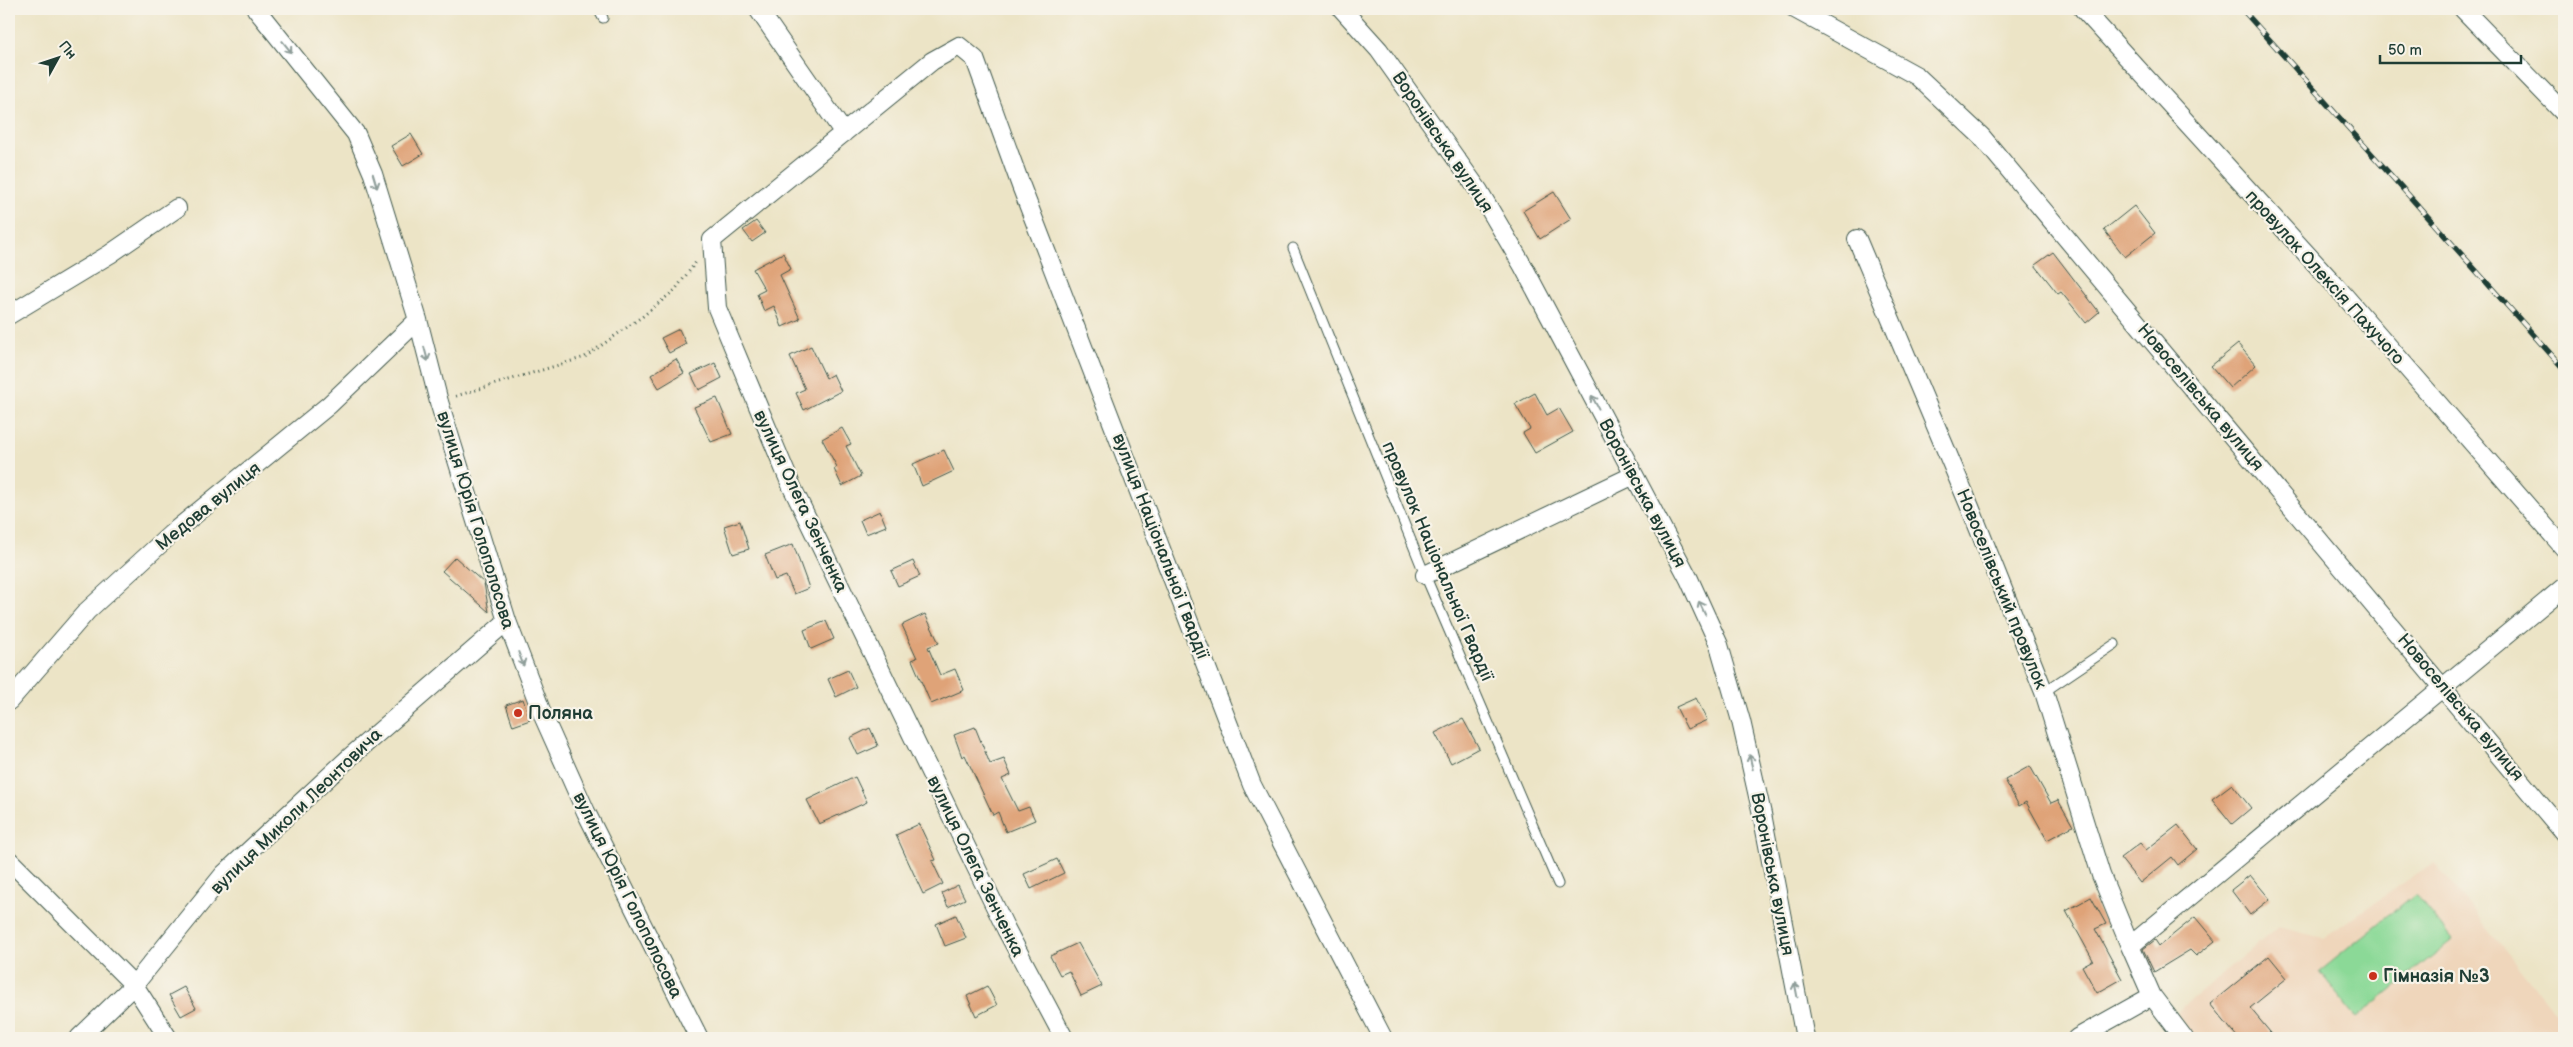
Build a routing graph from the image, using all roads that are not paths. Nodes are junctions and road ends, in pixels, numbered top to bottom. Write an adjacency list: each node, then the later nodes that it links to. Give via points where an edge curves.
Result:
1 (256, 9): 15 (street, вулиця Юрія Голополосова, one-way to 15, via 356,134 373,174)
2 (598, 9): 8 (lane)
3 (758, 9): 10 (street)
4 (1342, 9): 16 (street, Воронівська вулиця, one-way to 4, via 1523,266 1479,191 1379,50)
5 (1796, 9): 22 (street, Новоселівська вулиця, via 1917,76 1981,136)
6 (2083, 9): 17 (street, провулок Олексія Пахучого, via 2335,285)
7 (2463, 9): 9 (street)
8 (603, 18)
9 (2564, 114)
10 (844, 133): 34 (street, вулиця Олега Зенченка, via 712,240 717,308 791,485 1006,928); 35 (street, вулиця Національної Гвардії, via 932,61 959,46 975,60 1252,785)
11 (177, 208): 14 (street, via 110,254)
12 (1857, 239): 23 (street, Новоселівський провулок)
13 (1293, 248): 18 (lane, провулок Національної Гвардії)
14 (9, 315)
15 (418, 320): 20 (street, вулиця Юрія Голополосова, one-way to 20, via 439,402); 24 (street, Медова вулиця, via 329,405 171,534 87,611)
16 (1634, 475): 18 (street); 36 (street, Воронівська вулиця, one-way to 16, via 1762,814 1741,721 1719,645 1689,579)
17 (2564, 548)
18 (1425, 575): 27 (lane, провулок Національної Гвардії)
19 (2564, 587): 22 (street)
20 (507, 621): 29 (street, вулиця Миколи Леонтовича, via 350,757 224,874); 33 (street, вулиця Юрія Голополосова, one-way to 33, via 544,718 586,812)
21 (2116, 644): 23 (lane)
22 (2444, 687): 25 (street, Новоселівська вулиця); 28 (street)
23 (2044, 692): 28 (street, Новоселівський провулок, via 2101,875)
24 (9, 701)
25 (2564, 833)
26 (9, 860): 29 (street)
27 (1558, 884)
28 (2130, 946): 30 (street, Новоселівський провулок)
29 (134, 985): 31 (street, вулиця Миколи Леонтовича); 32 (street)
30 (2152, 996): 37 (street); 38 (street, Новоселівський провулок)
31 (79, 1038)
32 (168, 1038)
33 (699, 1038)
34 (1064, 1038)
35 (1383, 1038)
36 (1805, 1038)
37 (2077, 1038)
38 (2184, 1038)

